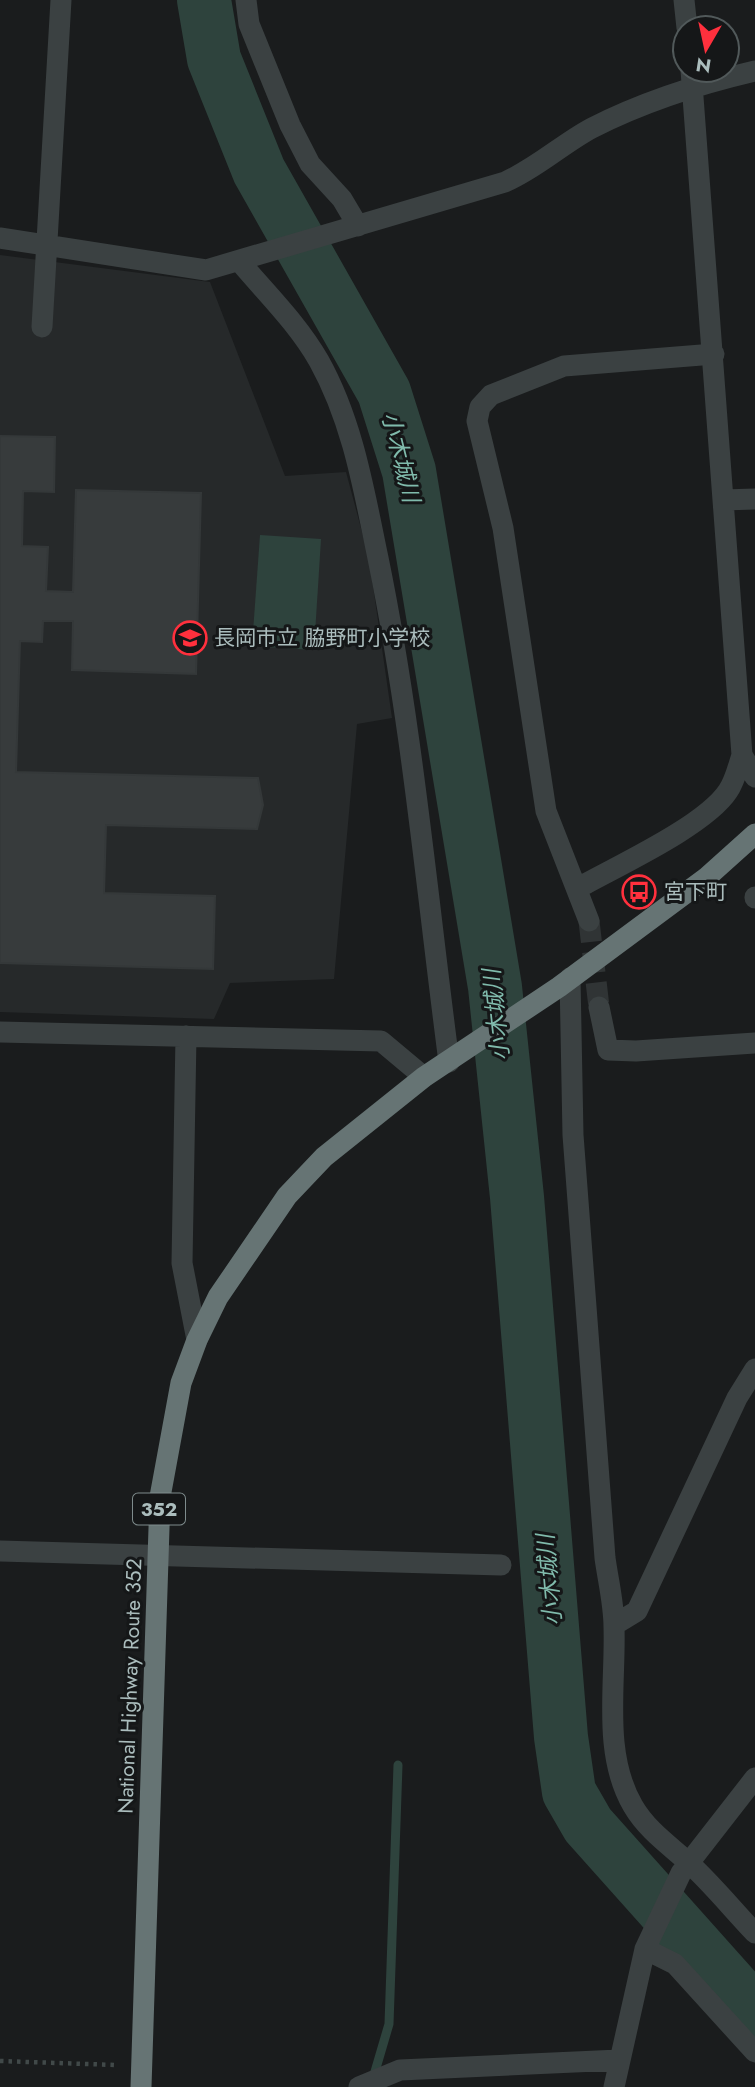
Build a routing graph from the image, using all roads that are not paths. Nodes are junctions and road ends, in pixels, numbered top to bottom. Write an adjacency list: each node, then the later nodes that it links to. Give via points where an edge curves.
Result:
1 (61, 0): 7 (street)
2 (246, 0): 5 (street, via 249,24 290,125 310,164 342,199)
3 (680, 84): 5 (street, via 591,128 524,174)
4 (692, 84): 10 (street)
5 (352, 228): 8 (street)
6 (0, 237): 7 (street)
7 (48, 243): 8 (street, via 206,270); 9 (street)
8 (245, 260): 23 (street, via 319,362 359,465 394,639)
9 (42, 327)
10 (714, 354): 12 (street); 16 (street, via 564,366 491,395 480,407 477,421 503,528 546,811)
11 (755, 499): 12 (street)
12 (723, 500): 13 (street)
13 (743, 755): 14 (street); 16 (street, via 729,790 716,805 688,826)
14 (755, 777)
15 (755, 834): 18 (highway, National Highway Route 352 / 352, via 706,878)
16 (578, 888): 17 (street)
17 (589, 921)
18 (565, 982): 23 (highway, National Highway Route 352 / 352); 30 (street, via 583,1290)
19 (599, 1007): 22 (street, via 608,1050)
20 (0, 1032): 21 (street)
21 (186, 1036): 24 (street, via 381,1041); 25 (street, via 182,1263)
22 (755, 1043)
23 (449, 1062): 24 (highway, National Highway Route 352 / 352)
24 (424, 1077): 25 (highway, National Highway Route 352 / 352, via 324,1157 287,1196 236,1267)
25 (197, 1340): 28 (highway, National Highway Route 352 / 352, via 181,1383 167,1447)
26 (755, 1369): 30 (street, via 637,1611)
27 (0, 1551): 28 (street)
28 (158, 1554): 29 (street); 37 (highway, National Highway Route 352 / 352)
29 (502, 1565)
30 (614, 1625): 32 (street, via 612,1713 624,1784 633,1806)
31 (755, 1778): 32 (street)
32 (684, 1868): 33 (street); 34 (street)
33 (755, 1933)
34 (649, 1941): 35 (street); 36 (street)
35 (755, 2052)
36 (619, 2060): 38 (street, via 400,2070); 39 (street)
37 (141, 2076)
38 (359, 2087)
39 (614, 2087)

